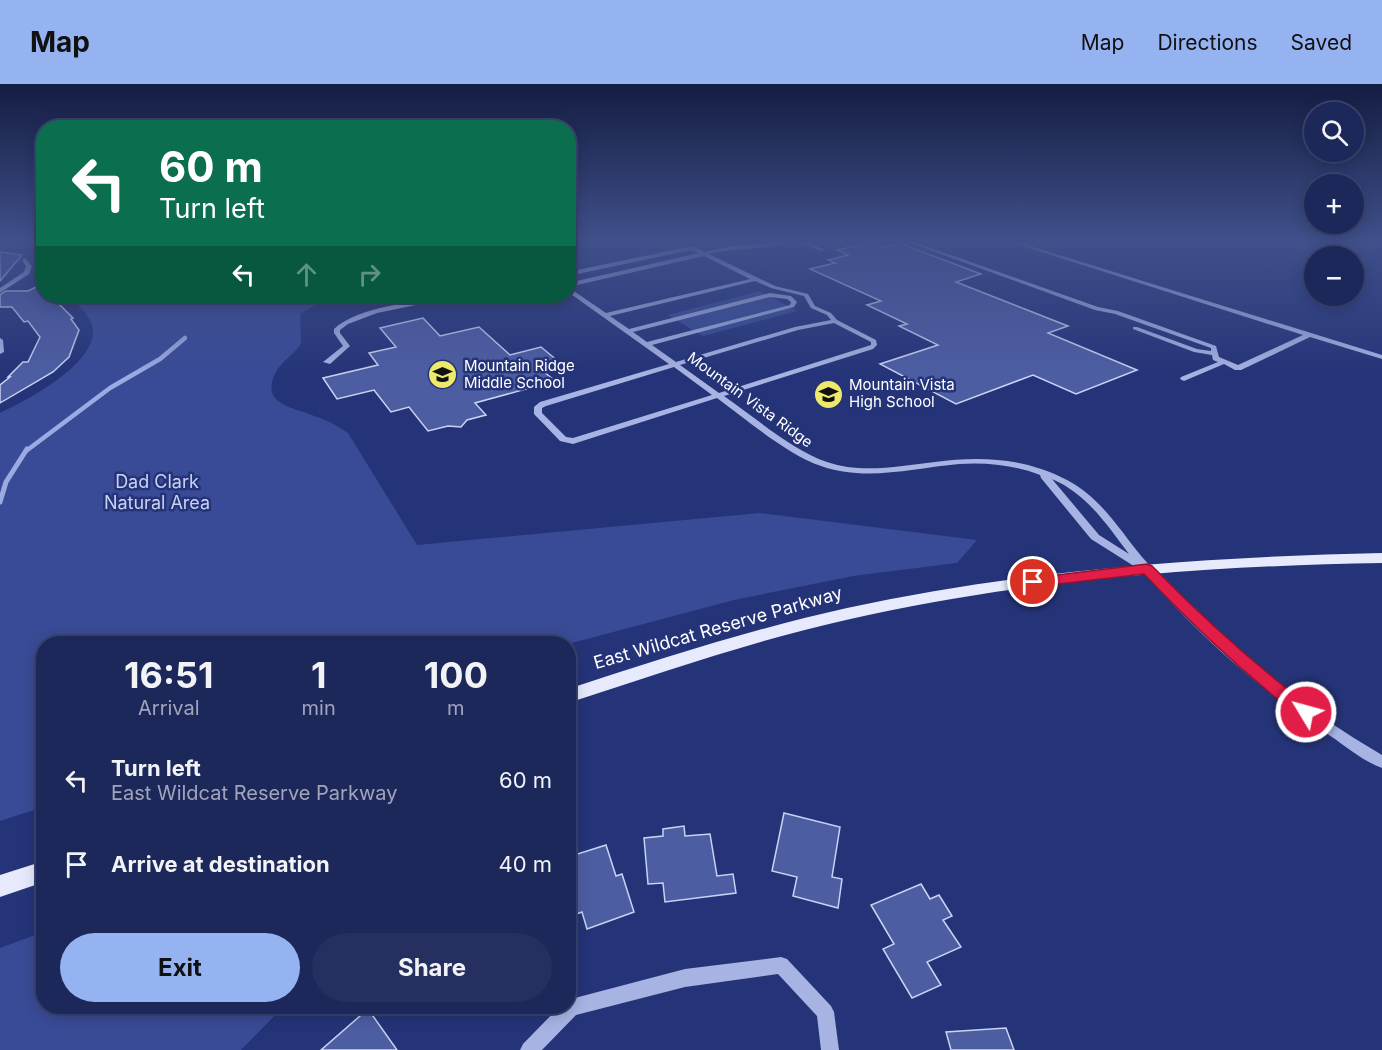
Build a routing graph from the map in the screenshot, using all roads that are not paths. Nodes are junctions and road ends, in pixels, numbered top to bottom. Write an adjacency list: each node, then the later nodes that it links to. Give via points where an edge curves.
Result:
1 (731, 285): 8 (street)
2 (767, 285): 5 (street)
3 (1030, 285): 16 (street, via 1214,347)
4 (1152, 285): 12 (street)
5 (773, 288): 9 (street, via 806,295 813,307); 11 (street)
6 (576, 293): 8 (street, Mountain Vista Ridge)
7 (424, 303): 18 (street, via 346,322 337,333 347,346)
8 (606, 315): 11 (street, Mountain Vista Ridge)
9 (835, 321): 20 (street, via 797,328); 22 (street, via 874,341 874,345)
10 (1135, 328): 16 (street, via 1196,351)
11 (626, 329): 14 (street, Mountain Vista Ridge); 14 (street, via 770,294 789,297 794,302 792,306)
12 (1310, 334): 17 (street); 19 (street, via 1238,368)
13 (0, 340): 15 (street)
14 (648, 344): 20 (street, Mountain Vista Ridge)
15 (0, 352)
16 (1213, 353): 19 (street)
17 (1382, 357)
18 (327, 362)
19 (1223, 362): 21 (street)
20 (677, 364): 22 (street, Mountain Vista Ridge); 22 (street, via 543,404 538,407 538,414 563,439 573,441)
21 (1184, 379)
22 (719, 397): 23 (street, Mountain Vista Ridge, via 802,455 842,471 985,461 1015,464)
23 (1042, 473): 25 (street, via 1095,537); 25 (street, Mountain Vista Ridge, via 1073,487 1090,502)
24 (1382, 558): 25 (main road, East Wildcat Reserve Parkway, via 1218,562)
25 (1147, 569): 26 (main road, East Wildcat Reserve Parkway, via 1014,585 847,614 709,650); 27 (street, via 1254,673 1324,726)
26 (576, 693)
27 (1382, 762)
28 (36, 875): 29 (main road)
29 (0, 886)
30 (576, 1007): 33 (street, via 685,978 781,965 825,1012)
31 (565, 1014): 32 (street)
32 (529, 1050)
33 (830, 1050)

